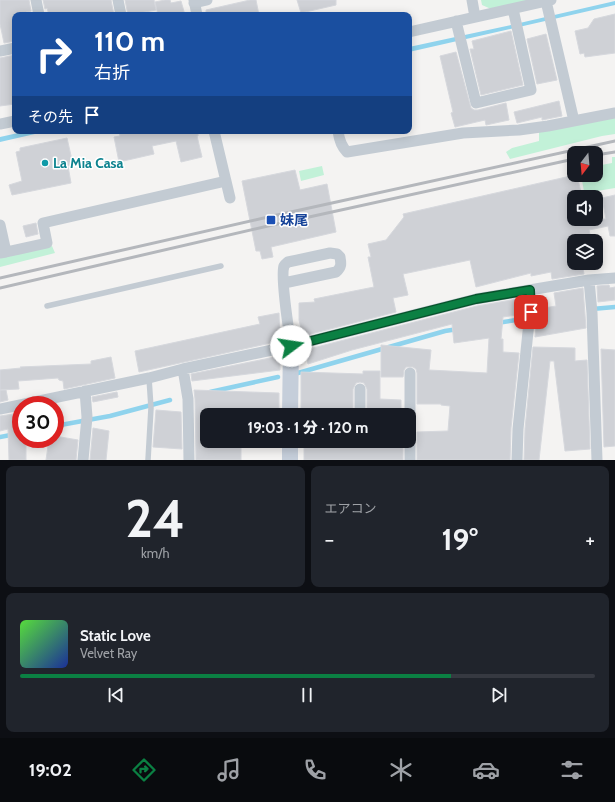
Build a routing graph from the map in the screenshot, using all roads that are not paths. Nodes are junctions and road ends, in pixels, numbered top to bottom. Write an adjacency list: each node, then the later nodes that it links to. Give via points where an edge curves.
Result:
1 (36, 0): 8 (street)
2 (118, 0): 9 (street)
3 (207, 0): 6 (street)
4 (472, 0): 11 (street)
5 (549, 1): 7 (street); 18 (street, via 549,13)
6 (194, 2): 10 (street)
7 (513, 8): 11 (street); 12 (street, via 531,90 476,103)
8 (38, 12)
9 (120, 12)
10 (196, 12)
11 (475, 17): 12 (street)
12 (456, 21): 13 (street)
13 (412, 31)
14 (12, 49): 15 (street)
15 (0, 51)
16 (615, 113): 18 (street)
17 (12, 121): 19 (street)
18 (574, 121): 21 (street, via 519,130 463,133 353,152 344,149)
19 (0, 124)
20 (215, 134): 22 (street)
21 (338, 134)
22 (226, 181): 23 (street); 25 (street, via 43,223 47,243)
23 (230, 198)
24 (0, 225): 25 (street)
25 (3, 252)
26 (221, 266): 31 (lane)
27 (615, 278): 28 (street)
28 (589, 280): 30 (street); 50 (street)
29 (284, 283): 29 (street, via 283,268 288,262 330,253 340,257 341,266 336,272); 32 (street)
30 (530, 290): 32 (street, via 476,299); 49 (street, via 530,319)
31 (47, 306)
32 (291, 346): 33 (street); 38 (main road)
33 (183, 369): 35 (street); 46 (street, via 188,399)
34 (410, 373): 40 (street)
35 (149, 378): 37 (street); 45 (lane, via 151,405)
36 (360, 389): 39 (street)
37 (85, 391): 41 (street); 44 (street)
38 (290, 408)
39 (360, 408)
40 (410, 408)
41 (0, 409)
42 (290, 448): 47 (main road)
43 (410, 448): 48 (street)
44 (83, 460)
45 (148, 460)
46 (189, 460)
47 (290, 460)
48 (410, 460)
49 (517, 460)
50 (597, 460)

